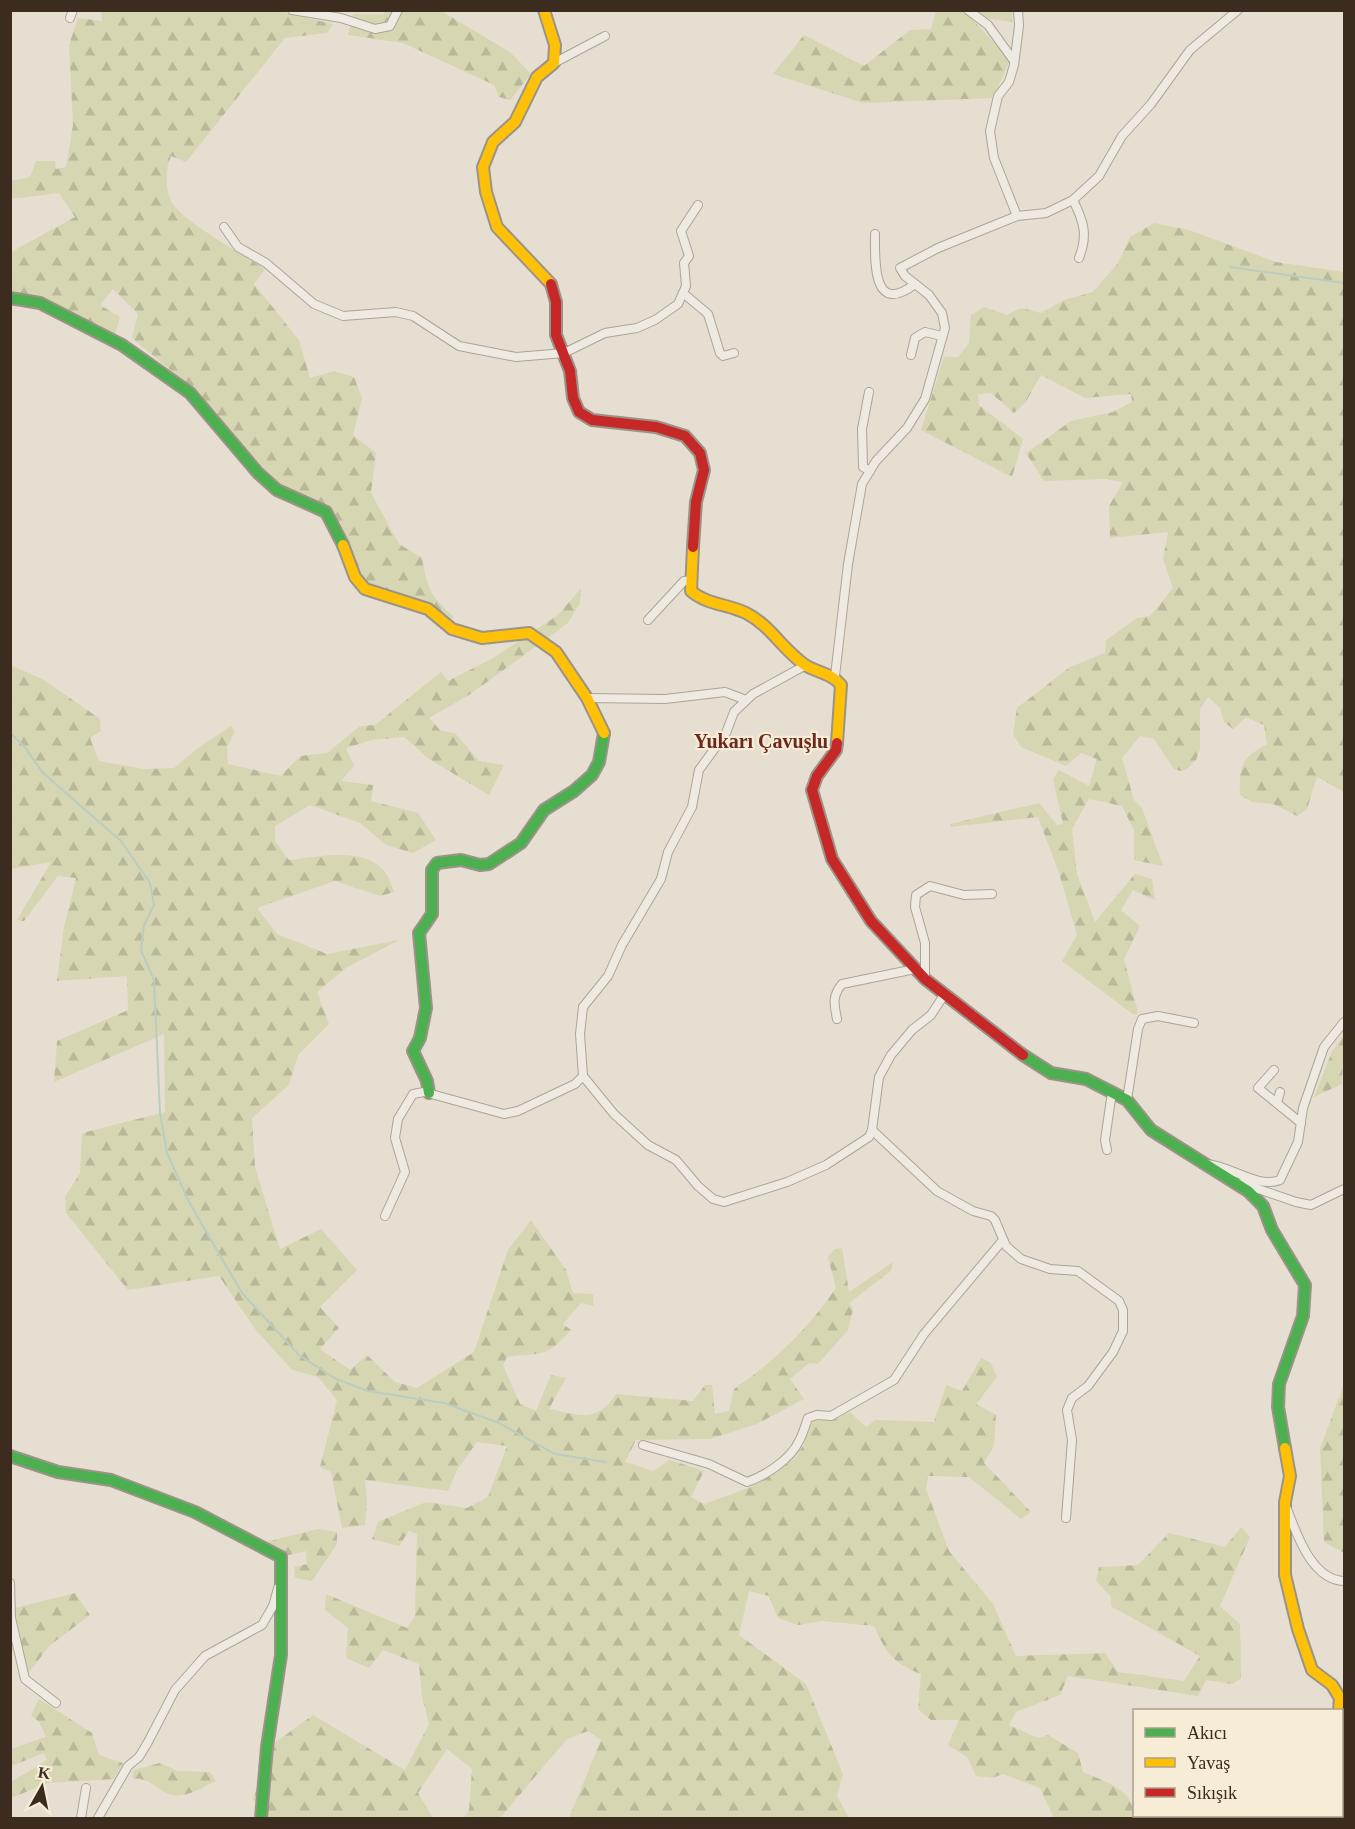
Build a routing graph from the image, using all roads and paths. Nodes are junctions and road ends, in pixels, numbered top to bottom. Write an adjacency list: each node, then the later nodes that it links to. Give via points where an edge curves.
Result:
1 (292, 10): 2 (street, via 341,18 375,29 390,26)
2 (398, 10)
3 (544, 10): 9 (street, via 555,45)
4 (968, 10): 8 (street, via 988,25)
5 (1018, 10): 8 (street)
6 (1238, 10): 10 (street, via 1190,50 1122,136 1100,176)
7 (605, 36): 9 (street)
8 (1014, 61): 12 (street, via 1009,82 998,96 990,131 994,158)
9 (554, 63): 20 (street, via 537,77 515,122 493,142 483,167 497,227 552,285 556,335)
10 (1073, 200): 12 (street, via 1046,213); 15 (street, via 1083,219 1085,234)
11 (698, 205): 17 (street, via 681,231 689,256 684,263 686,286)
12 (1017, 216): 16 (street, via 900,268)
13 (224, 227): 20 (street, via 237,247 266,263 314,304 343,316 396,312 413,316 459,346 477,351 516,357)
14 (875, 234): 16 (street, via 879,286 896,293)
15 (1079, 258)
16 (915, 284): 19 (street, via 942,313)
17 (682, 293): 20 (street, via 678,304 655,320 637,328 605,333); 21 (street, via 708,314 720,353 723,356)
18 (10, 298): 29 (street, via 40,303 122,345 190,393 277,490 326,513 355,577 365,589 428,609 453,629 482,638 529,633 556,652)
19 (942, 336): 22 (street, via 925,332 915,338); 24 (street, via 925,399 907,428)
20 (564, 352): 25 (street, via 579,412 592,420 685,436 700,453 704,470 696,502)
21 (734, 352)
22 (910, 355)
23 (869, 392): 24 (street, via 861,456 863,467)
24 (870, 471): 28 (street, via 862,484 856,518)
25 (692, 580): 26 (street, via 684,581); 27 (street, via 691,591 699,600 745,613 765,626)
26 (648, 620)
27 (806, 665): 28 (street); 30 (street)
28 (835, 676): 32 (street, via 841,685 836,750 812,790 820,822 832,859 871,921)
29 (587, 698): 30 (street, via 665,699 725,693); 42 (street, via 604,733 604,746 592,775 544,810 521,843 489,864 461,860 437,863 432,870 432,914 418,933 424,959 425,1015 413,1051)
30 (746, 700): 39 (street, via 734,712 726,733 699,770 692,807 647,906 608,976 583,1006)
31 (992, 894): 33 (street, via 964,895 930,886 916,895 915,907 925,943)
32 (915, 969): 33 (street); 35 (street, via 842,984 833,1001)
33 (925, 979): 34 (street)
34 (944, 995): 40 (street, via 1051,1073 1086,1079); 46 (street, via 931,1015 891,1055 879,1077)
35 (837, 1019)
36 (1344, 1022): 45 (street, via 1324,1047)
37 (1194, 1023): 43 (street, via 1158,1016 1142,1019)
38 (1274, 1070): 44 (street, via 1258,1088)
39 (583, 1076): 42 (street, via 575,1084 504,1114); 46 (street, via 614,1114 648,1145 670,1156 712,1199 724,1202 826,1165 869,1137)
40 (1112, 1092): 43 (street); 47 (street)
41 (1280, 1092): 44 (street)
42 (429, 1093): 51 (street, via 413,1094 398,1119 395,1138 405,1172)
43 (1127, 1100): 48 (street, via 1151,1130)
44 (1277, 1103): 45 (street)
45 (1301, 1123): 48 (street, via 1298,1142 1280,1180 1262,1181 1219,1164)
46 (872, 1130): 52 (street, via 937,1191 973,1211 991,1216)
47 (1107, 1150)
48 (1204, 1164): 49 (street)
49 (1226, 1178): 50 (street, via 1311,1204); 55 (street, via 1263,1206 1272,1230 1305,1285 1303,1316 1280,1384 1278,1407 1290,1476)
50 (1344, 1189)
51 (384, 1216)
52 (1003, 1240): 53 (street, via 924,1334 894,1380 831,1416 808,1419 799,1443 758,1478 747,1482 709,1464); 56 (street, via 1021,1259 1089,1277 1119,1301 1123,1310 1123,1331 1113,1352 1088,1386 1072,1398 1068,1410 1072,1440)
53 (644, 1445)
54 (10, 1456): 57 (street, via 58,1472 111,1480 195,1512 281,1557)
55 (1285, 1502): 58 (street, via 1294,1528 1316,1567); 61 (street, via 1285,1575 1298,1629 1312,1670 1332,1685 1340,1698)
56 (1066, 1518)
57 (281, 1580): 64 (street, via 262,1625 206,1656 175,1690 139,1757 128,1766); 65 (street, via 281,1655)
58 (1344, 1581)
59 (10, 1583): 60 (street, via 11,1618 25,1679)
60 (56, 1702)
61 (1339, 1709)
62 (86, 1788): 63 (street)
63 (81, 1818)
64 (98, 1818)
65 (261, 1818)

